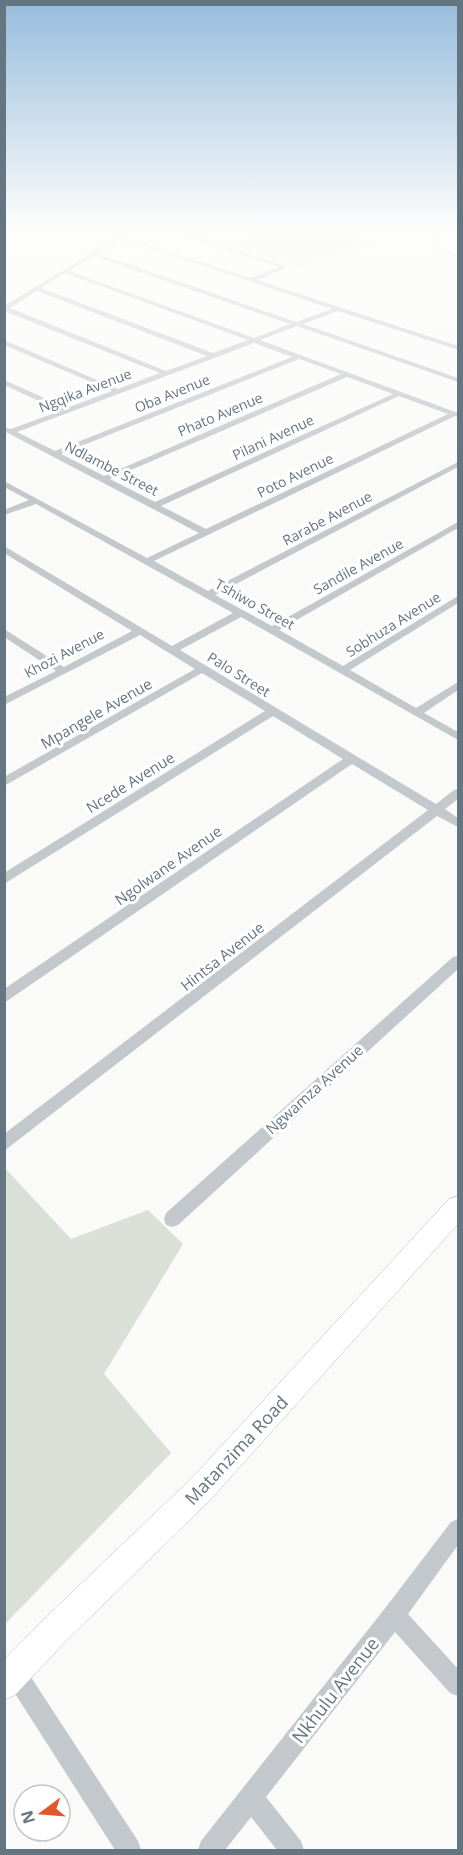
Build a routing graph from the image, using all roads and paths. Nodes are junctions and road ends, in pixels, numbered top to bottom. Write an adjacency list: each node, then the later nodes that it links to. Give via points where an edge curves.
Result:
1 (14, 313): 13 (street)
2 (99, 313): 11 (street)
3 (179, 313): 8 (street)
4 (264, 313): 7 (street)
5 (327, 313): 7 (street, Ngqika Avenue)
6 (347, 313): 10 (street)
7 (297, 324): 8 (street, Ngqika Avenue); 15 (street)
8 (255, 340): 11 (street, Ngqika Avenue); 12 (street)
9 (4, 342): 17 (street)
10 (459, 348)
11 (212, 356): 13 (street, Ngqika Avenue)
12 (300, 356): 14 (street); 22 (street, Oba Avenue)
13 (165, 373): 17 (street, Ngqika Avenue)
14 (348, 374): 18 (street); 24 (street, Phato Avenue)
15 (459, 380)
16 (4, 382): 19 (street)
17 (117, 391): 19 (street, Ngqika Avenue)
18 (400, 393): 20 (street); 27 (street, Pilani Avenue)
19 (65, 410): 21 (street, Ngqika Avenue)
20 (457, 415): 30 (street, Poto Avenue)
21 (7, 430): 22 (street, Ndlambe Street)
22 (55, 454): 24 (street, Ndlambe Street)
23 (459, 464): 33 (street, Rarabe Avenue)
24 (104, 479): 27 (street, Ndlambe Street)
25 (4, 483): 26 (street, Tshiwo Street)
26 (35, 501): 28 (street); 32 (street, Tshiwo Street)
27 (156, 505): 30 (street, Ndlambe Street)
28 (4, 513)
29 (459, 525): 36 (street, Sandile Avenue)
30 (207, 533): 32 (street, Poto Avenue)
31 (4, 549): 38 (street, Palo Street)
32 (147, 561): 33 (street, Tshiwo Street)
33 (208, 595): 35 (street, Tshiwo Street)
34 (459, 599): 42 (street, Sobhuza Avenue)
35 (240, 613): 36 (street, Tshiwo Street); 39 (street)
36 (272, 630): 42 (street, Tshiwo Street)
37 (4, 632): 41 (street)
38 (138, 632): 39 (street, Palo Street); 41 (street, Khozi Avenue)
39 (171, 651): 40 (street, Palo Street)
40 (202, 669): 45 (street, Palo Street); 49 (street, Mpangele Avenue)
41 (63, 671): 44 (street, Khozi Avenue)
42 (342, 671): 46 (street, Tshiwo Street)
43 (459, 685): 46 (street)
44 (4, 702)
45 (272, 712): 48 (street, Palo Street); 53 (street, Ncede Avenue)
46 (417, 713): 47 (street, Tshiwo Street)
47 (459, 737)
48 (350, 760): 51 (street, Palo Street); 55 (street, Ngolwane Avenue)
49 (4, 782)
50 (459, 793): 51 (street, Hintsa Avenue)
51 (436, 811): 52 (street, Palo Street); 56 (street, Hintsa Avenue)
52 (459, 823)
53 (4, 879)
54 (459, 961): 58 (street, Ngwamza Avenue)
55 (4, 997)
56 (4, 1144)
57 (459, 1207): 61 (street, Matanzima Road, via 202,1488)
58 (172, 1219)
59 (459, 1529): 60 (street, Nkhulu Avenue)
60 (394, 1615): 62 (street); 63 (street, Nkhulu Avenue)
61 (10, 1679): 64 (street)
62 (459, 1685)
63 (251, 1797): 65 (street, Nkhulu Avenue); 66 (street)
64 (129, 1851)
65 (210, 1851)
66 (292, 1851)

